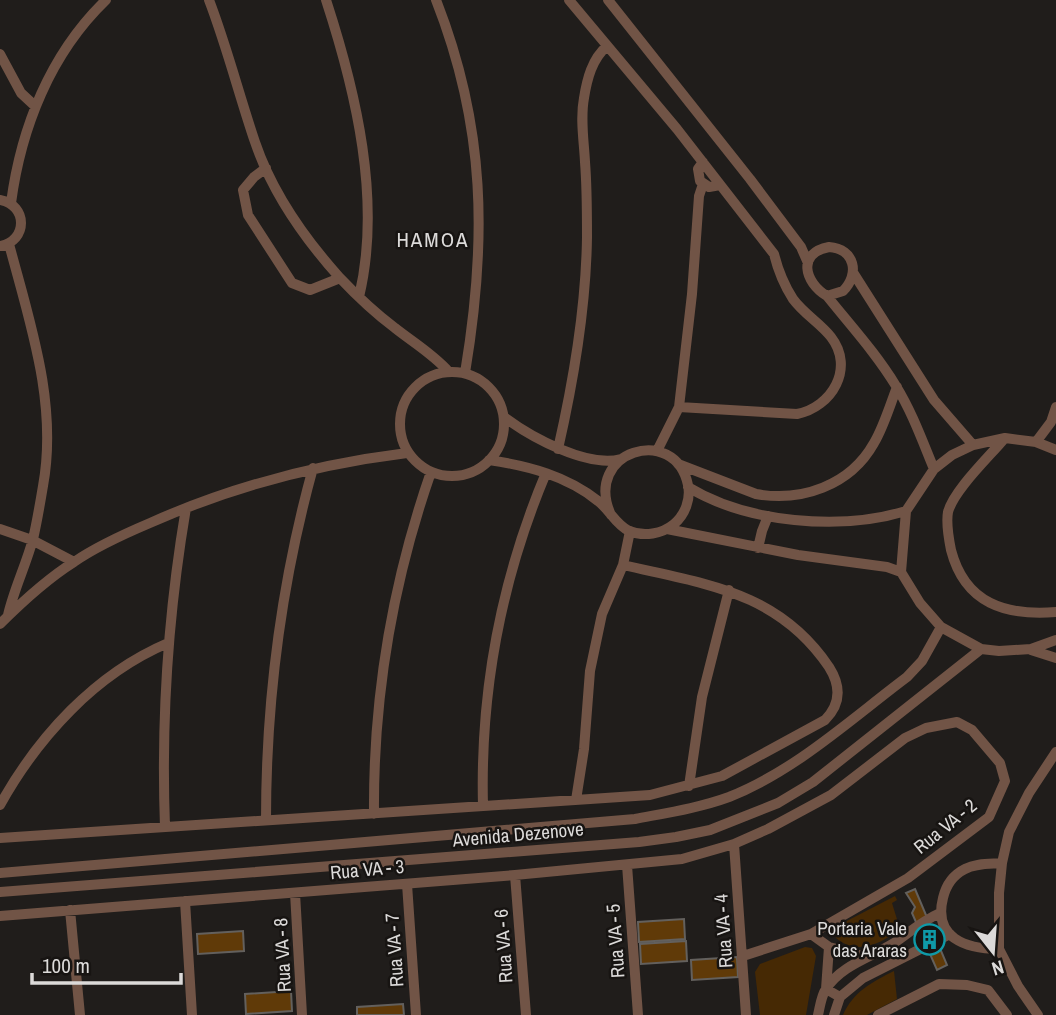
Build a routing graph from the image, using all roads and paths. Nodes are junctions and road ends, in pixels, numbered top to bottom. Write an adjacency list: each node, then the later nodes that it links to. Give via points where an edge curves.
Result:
1 (209, 0): 11 (street)
2 (326, 0): 20 (street, via 352,97 363,169 366,256)
3 (436, 0): 22 (street, via 458,67 477,162 478,266)
4 (569, 0): 7 (street)
5 (608, 0): 16 (street, via 750,178)
6 (100, 2): 9 (street, via 63,54)
7 (607, 46): 10 (street); 30 (street, via 594,64 583,101 585,275 573,380)
8 (0, 54): 9 (street, via 21,93)
9 (35, 107): 14 (street)
10 (703, 162): 12 (street, via 698,173); 13 (street)
11 (266, 168): 18 (street, via 307,237); 18 (street, via 243,190 248,215 292,283 310,290)
12 (703, 184): 13 (street); 24 (street)
13 (720, 185): 24 (street, via 774,254 798,306 835,343 841,371 827,400 797,414)
14 (5, 202): 15 (street, via 20,214 22,227 15,240)
15 (5, 245): 49 (street, via 38,354 47,417 44,485)
16 (808, 263): 17 (street, via 816,252 836,247 852,260); 19 (street, via 811,283)
17 (854, 274): 19 (street, via 843,291); 29 (street, via 934,400)
18 (340, 278): 20 (street)
19 (827, 296): 23 (street)
20 (359, 297): 21 (street)
21 (449, 372): 22 (street); 33 (street, via 420,382 402,407 399,423)
22 (465, 373): 26 (street, via 491,389)
23 (897, 387): 36 (street, via 873,445 843,478 819,489 794,496 756,494); 38 (street)
24 (679, 407): 32 (street)
25 (1056, 407): 28 (street)
26 (504, 417): 30 (street); 35 (street, via 499,448)
27 (1004, 439): 28 (street); 29 (street); 55 (street, via 948,512 955,563 969,587 994,606 1034,614)
28 (1036, 442): 31 (street)
29 (973, 445): 38 (street)
30 (558, 449): 34 (street, via 589,457)
31 (1056, 450)
32 (657, 451): 34 (street); 36 (street)
33 (408, 453): 37 (street); 39 (street)
34 (621, 458): 44 (street, via 606,479 604,491)
35 (489, 460): 39 (street, via 462,475); 40 (street)
36 (678, 464): 41 (street)
37 (313, 468): 42 (street); 69 (street, via 278,630)
38 (934, 469): 43 (street)
39 (431, 472): 68 (street, via 388,631 375,740)
40 (546, 472): 44 (street, via 592,496); 67 (street, via 516,552 498,623 485,715)
41 (688, 487): 45 (street, via 729,507); 47 (street, via 687,506)
42 (186, 508): 51 (street); 59 (street)
43 (906, 511): 45 (street, via 856,522); 53 (street)
44 (611, 515): 48 (street)
45 (768, 516): 50 (street)
46 (0, 528): 49 (street)
47 (667, 529): 48 (street, via 655,534); 50 (street)
48 (630, 531): 52 (street)
49 (32, 540): 51 (street); 56 (street)
50 (758, 548): 53 (street)
51 (74, 562): 56 (street)
52 (623, 565): 54 (street); 65 (street, via 601,614)
53 (901, 572): 57 (street)
54 (729, 590): 64 (street, via 702,697); 64 (street, via 770,610 806,639 837,680 838,698 825,720 722,776)
55 (1056, 612)
56 (4, 620)
57 (941, 627): 60 (street); 75 (street, Avenida Dezenove, via 907,677 796,760 729,797 672,812 635,819)
58 (1056, 640): 61 (street)
59 (168, 643): 66 (street, via 113,674 66,715 30,757); 70 (street)
60 (981, 649): 61 (street); 78 (street, Avenida Dezenove, via 813,782 778,803 710,830 639,842)
61 (1031, 649): 62 (street)
62 (1056, 659)
63 (1056, 752): 73 (street, via 1009,832)
64 (689, 786): 65 (street, via 650,795)
65 (576, 800): 67 (street)
66 (0, 805)
67 (484, 806): 68 (street)
68 (374, 814): 69 (street)
69 (266, 820): 70 (street)
70 (164, 827): 71 (street)
71 (0, 838)
72 (734, 844): 74 (street, Rua VA - 3, via 682,859); 85 (street, Rua VA - 2, via 831,795 905,738 957,722 972,730 1000,763 1004,781 989,817 908,878); 90 (street, Rua VA - 4)
73 (1002, 863): 82 (street, via 968,867 954,876); 88 (street)
74 (627, 864): 76 (street, Rua VA - 3); 99 (street, Rua VA - 5)
75 (0, 873)
76 (515, 875): 77 (street, Rua VA - 3); 98 (street, Rua VA - 6)
77 (407, 884): 79 (street, Rua VA - 3); 97 (street, Rua VA - 7)
78 (0, 892)
79 (296, 893): 80 (street, Rua VA - 3); 96 (street, Rua VA - 8)
80 (185, 901): 81 (street, Rua VA - 3); 95 (street)
81 (70, 909): 83 (street, Rua VA - 3); 94 (street)
82 (940, 913): 84 (street); 86 (street)
83 (0, 916)
84 (908, 931): 89 (street); 91 (street)
85 (811, 933): 87 (street); 90 (street, Rua VA - 2)
86 (950, 934): 88 (street, via 976,948); 89 (street)
87 (829, 947): 91 (street); 92 (street)
88 (999, 949): 105 (street)
89 (916, 950): 93 (street, via 863,978)
90 (743, 956): 100 (street, Rua VA - 4)
91 (867, 957): 92 (street)
92 (826, 989): 93 (street); 101 (street)
93 (841, 997): 102 (street)
94 (80, 1015)
95 (192, 1015)
96 (302, 1015)
97 (416, 1015)
98 (526, 1015)
99 (638, 1015)
100 (746, 1015)
101 (818, 1015)
102 (834, 1015)
103 (878, 1015): 104 (street, via 939,984 988,990)
104 (1007, 1015)
105 (1038, 1015)

